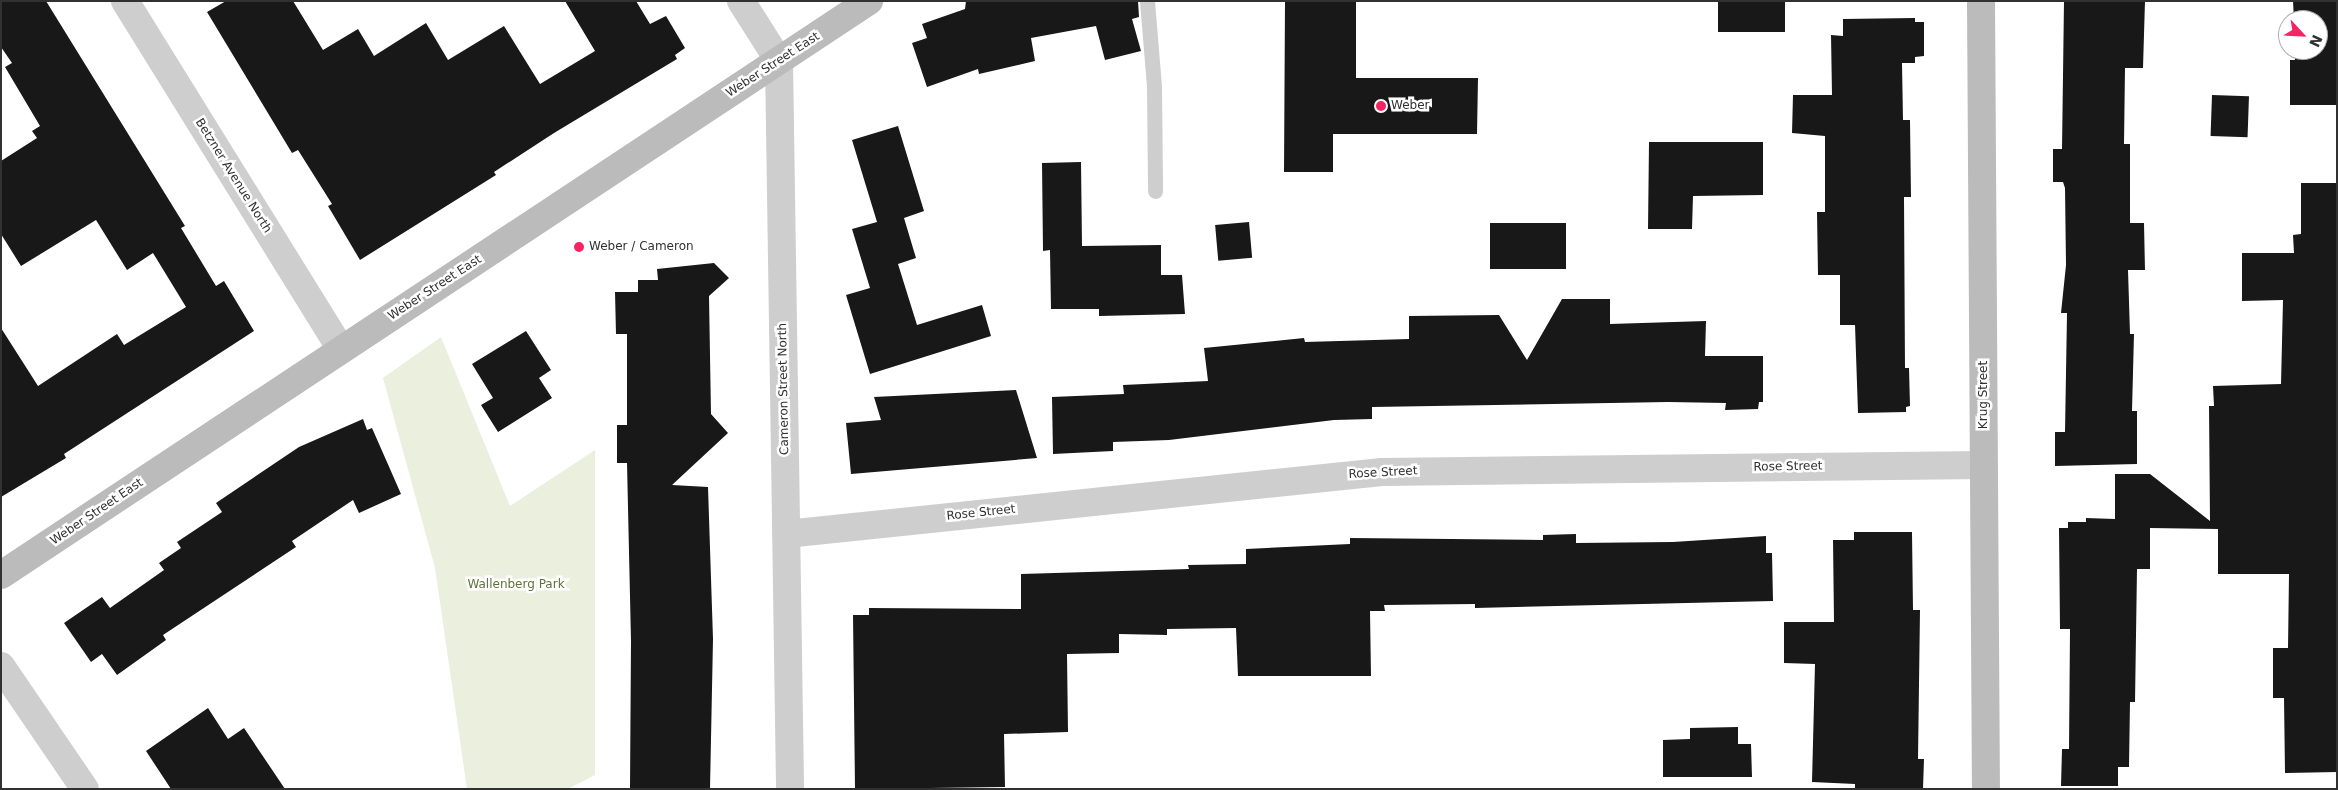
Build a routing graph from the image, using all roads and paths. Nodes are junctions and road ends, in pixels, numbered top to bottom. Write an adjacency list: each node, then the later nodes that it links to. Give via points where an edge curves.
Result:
1 (125, 1): 8 (street, Betzner Avenue North)
2 (741, 1): 6 (street)
3 (869, 1): 6 (main road, Weber Street East)
4 (1147, 1): 7 (lane, via 1154,87)
5 (1981, 1): 9 (main road, Krug Street)
6 (779, 61): 8 (main road, Weber Street East); 10 (street, Cameron Street North)
7 (1155, 191)
8 (341, 350): 11 (main road, Weber Street East)
9 (1984, 465): 10 (street, Rose Street, via 1382,472); 15 (main road, Krug Street)
10 (786, 534): 14 (street, Cameron Street North)
11 (1, 575)
12 (1, 666): 13 (street)
13 (85, 789)
14 (790, 789)
15 (1986, 789)

